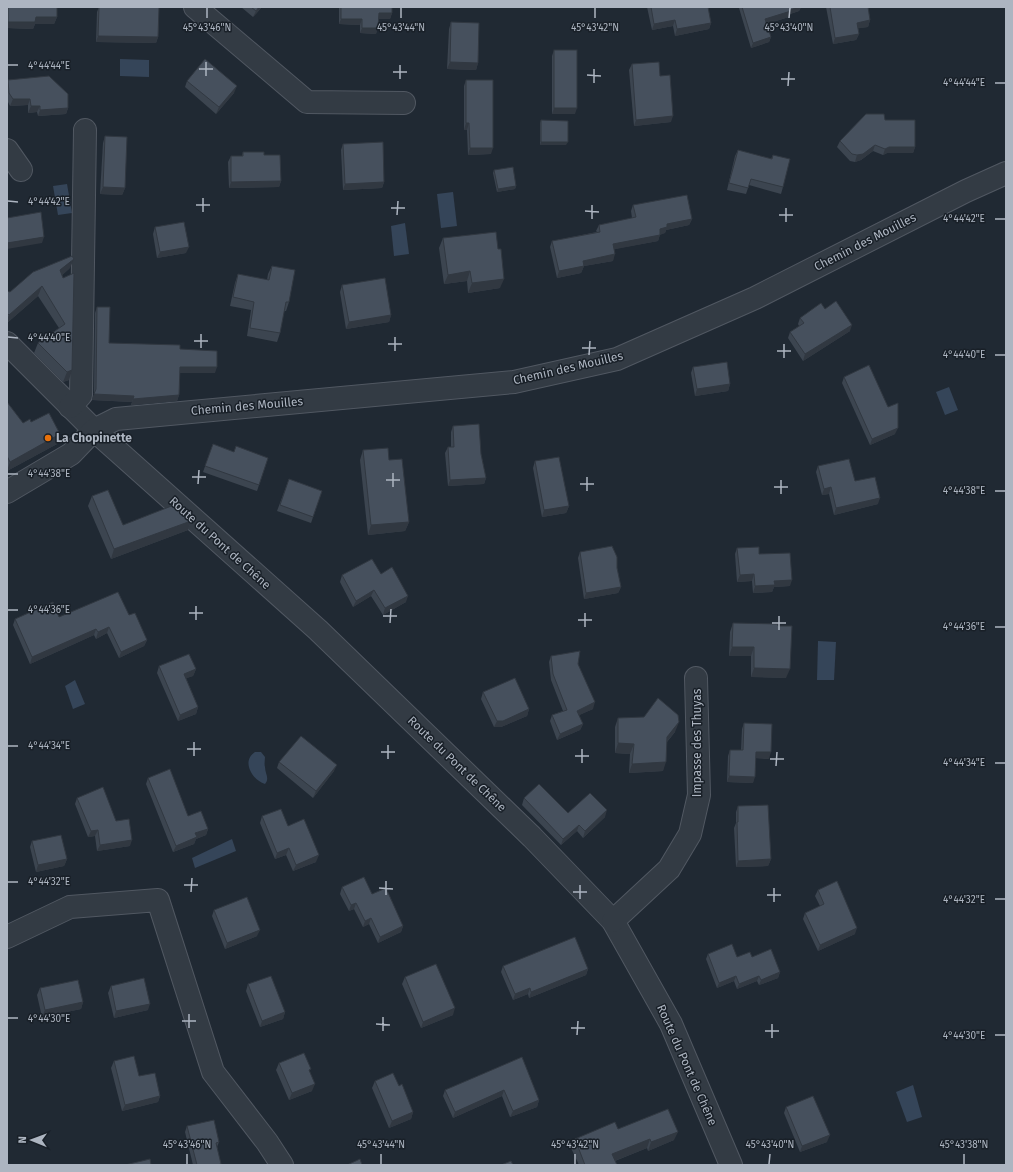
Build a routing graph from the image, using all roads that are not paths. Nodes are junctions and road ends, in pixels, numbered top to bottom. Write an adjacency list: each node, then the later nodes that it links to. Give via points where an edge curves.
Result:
1 (195, 7): 2 (street, via 307,102)
2 (404, 104)
3 (85, 130): 8 (street, via 80,395)
4 (7, 150): 5 (street)
5 (21, 170)
6 (1006, 173): 9 (street, Chemin des Mouilles, via 755,298 617,359 514,382 116,419)
7 (7, 343): 8 (street, Route du Pont de Chêne)
8 (70, 407): 9 (street, Route du Pont de Chêne)
9 (94, 430): 10 (street, Chemin des Mouilles, via 71,454); 12 (street, Route du Pont de Chêne, via 318,630 532,837)
10 (7, 492)
11 (696, 678): 12 (street, Impasse des Thuyas, via 699,795 690,834 669,869)
12 (613, 921): 15 (street, Route du Pont de Chêne, via 671,1024)
13 (7, 938): 14 (street, via 70,907 158,900 213,1072)
14 (282, 1165)
15 (731, 1165)

